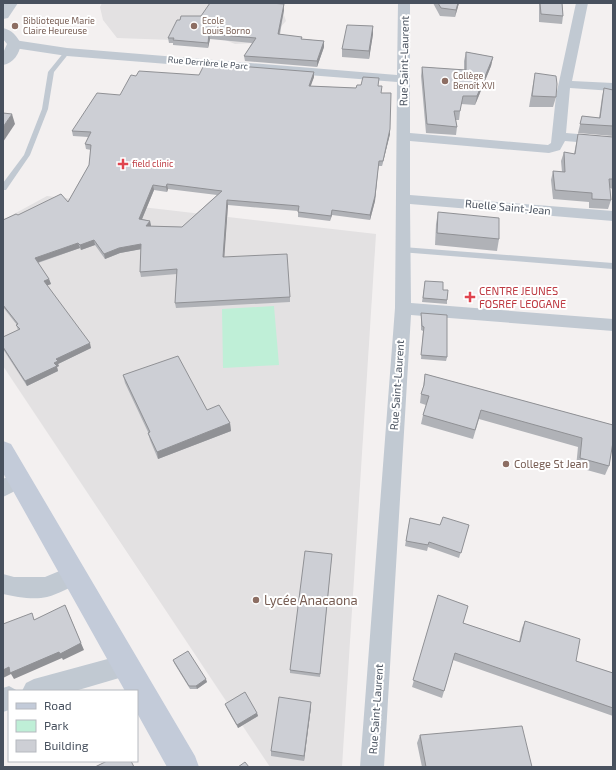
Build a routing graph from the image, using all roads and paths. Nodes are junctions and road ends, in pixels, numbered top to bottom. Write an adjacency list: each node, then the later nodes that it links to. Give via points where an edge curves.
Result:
1 (11, 3): 4 (street)
2 (404, 3): 9 (street, Rue Saint-Laurent)
3 (582, 3): 10 (street)
4 (3, 15)
5 (3, 32): 6 (street)
6 (14, 44): 7 (street, Rue Derrière le Parc); 8 (street, via 12,52)
7 (67, 52): 9 (street, Rue Derrière le Parc); 15 (lane, via 51,72 45,109 26,155)
8 (3, 61)
9 (403, 79): 12 (street, Rue Saint-Laurent)
10 (565, 84): 11 (street); 13 (street)
11 (613, 86)
12 (403, 136): 13 (street, via 549,149 555,147); 16 (street, Rue Saint-Laurent)
13 (559, 136): 14 (street)
14 (613, 141)
15 (3, 188)
16 (403, 199): 17 (street, Ruelle Saint-Jean); 18 (street, Rue Saint-Laurent)
17 (613, 216)
18 (403, 250): 19 (lane); 20 (street, Rue Saint-Laurent)
19 (613, 266)
20 (402, 308): 21 (street); 29 (street, Rue Saint-Laurent)
21 (613, 325)
22 (3, 451): 23 (main road)
23 (11, 485): 24 (main road)
24 (74, 575): 25 (street, via 46,587 14,587); 26 (main road)
25 (3, 584)
26 (126, 665): 27 (street); 28 (main road)
27 (38, 690)
28 (184, 767)
29 (372, 767)

